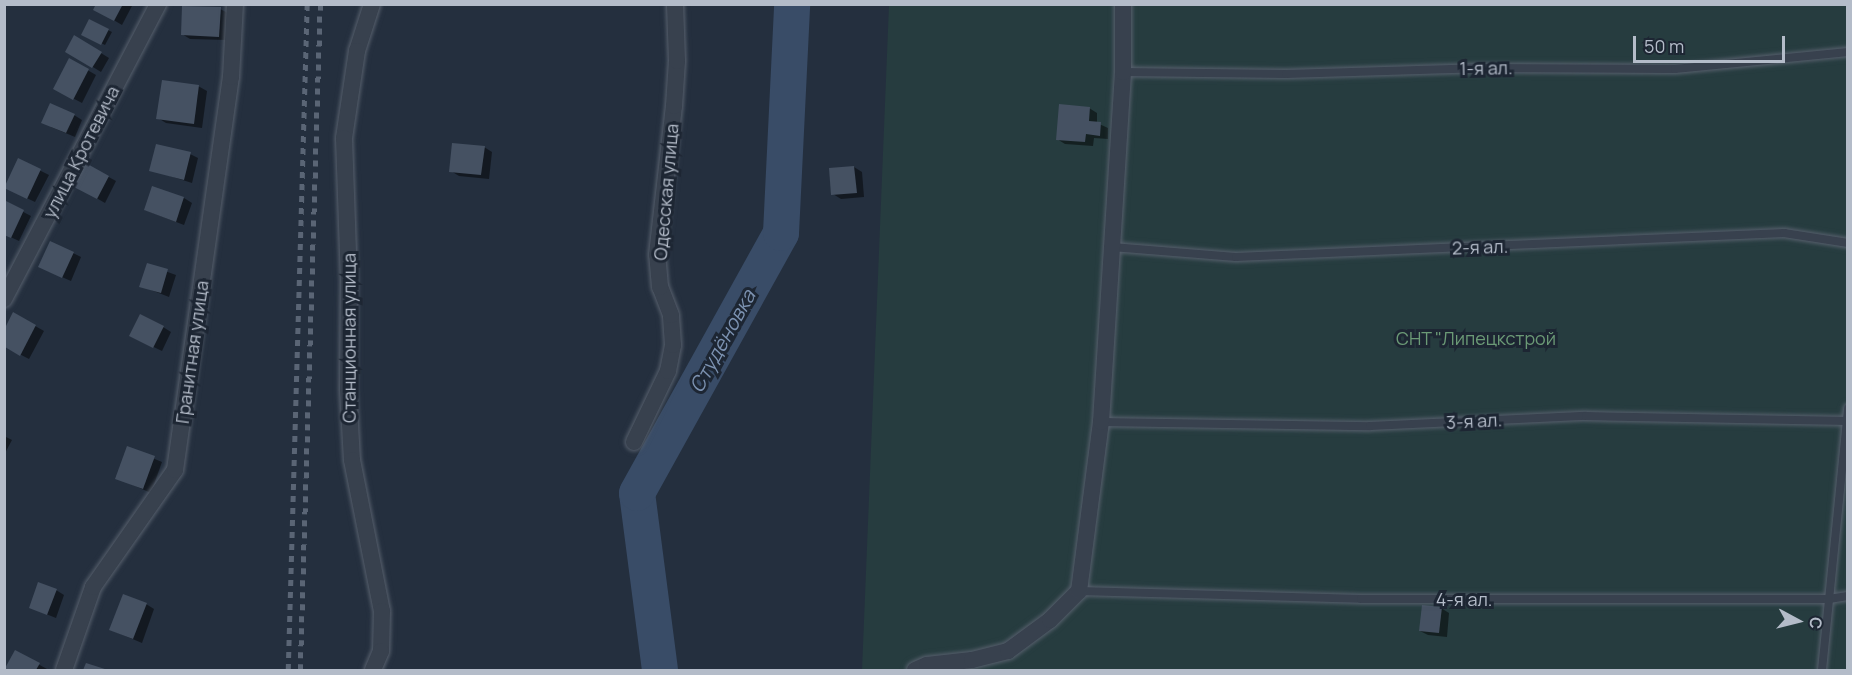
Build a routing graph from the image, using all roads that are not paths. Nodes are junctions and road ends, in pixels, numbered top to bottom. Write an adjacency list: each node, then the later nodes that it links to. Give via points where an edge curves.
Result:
1 (158, 4): 10 (street, улица Кротевича)
2 (235, 4): 18 (street, Гранитная улица, via 231,77 175,470 93,587)
3 (372, 4): 19 (street, Станционная улица, via 357,51 344,138 352,460 382,611 381,651)
4 (675, 4): 14 (street, Одесская улица, via 674,106 657,255 660,286 671,315 673,345 668,371)
5 (1123, 4): 7 (street)
6 (1848, 52): 7 (lane, 1-я ал., via 1675,69)
7 (1123, 72): 9 (street)
8 (1848, 243): 9 (lane, 2-я ал., via 1784,233 1236,257)
9 (1112, 248): 13 (street)
10 (4, 299)
11 (1848, 408): 12 (lane)
12 (1847, 421): 13 (lane, 3-я ал., via 1586,416 1370,426); 17 (lane)
13 (1101, 422): 15 (street)
14 (634, 442)
15 (1080, 591): 17 (lane, 4-я ал., via 1361,599); 20 (street, via 1050,620 1008,651)
16 (1848, 596): 17 (lane, 4-я ал.)
17 (1829, 598): 21 (lane)
18 (64, 670)
19 (373, 670)
20 (915, 670)
21 (1822, 670)

